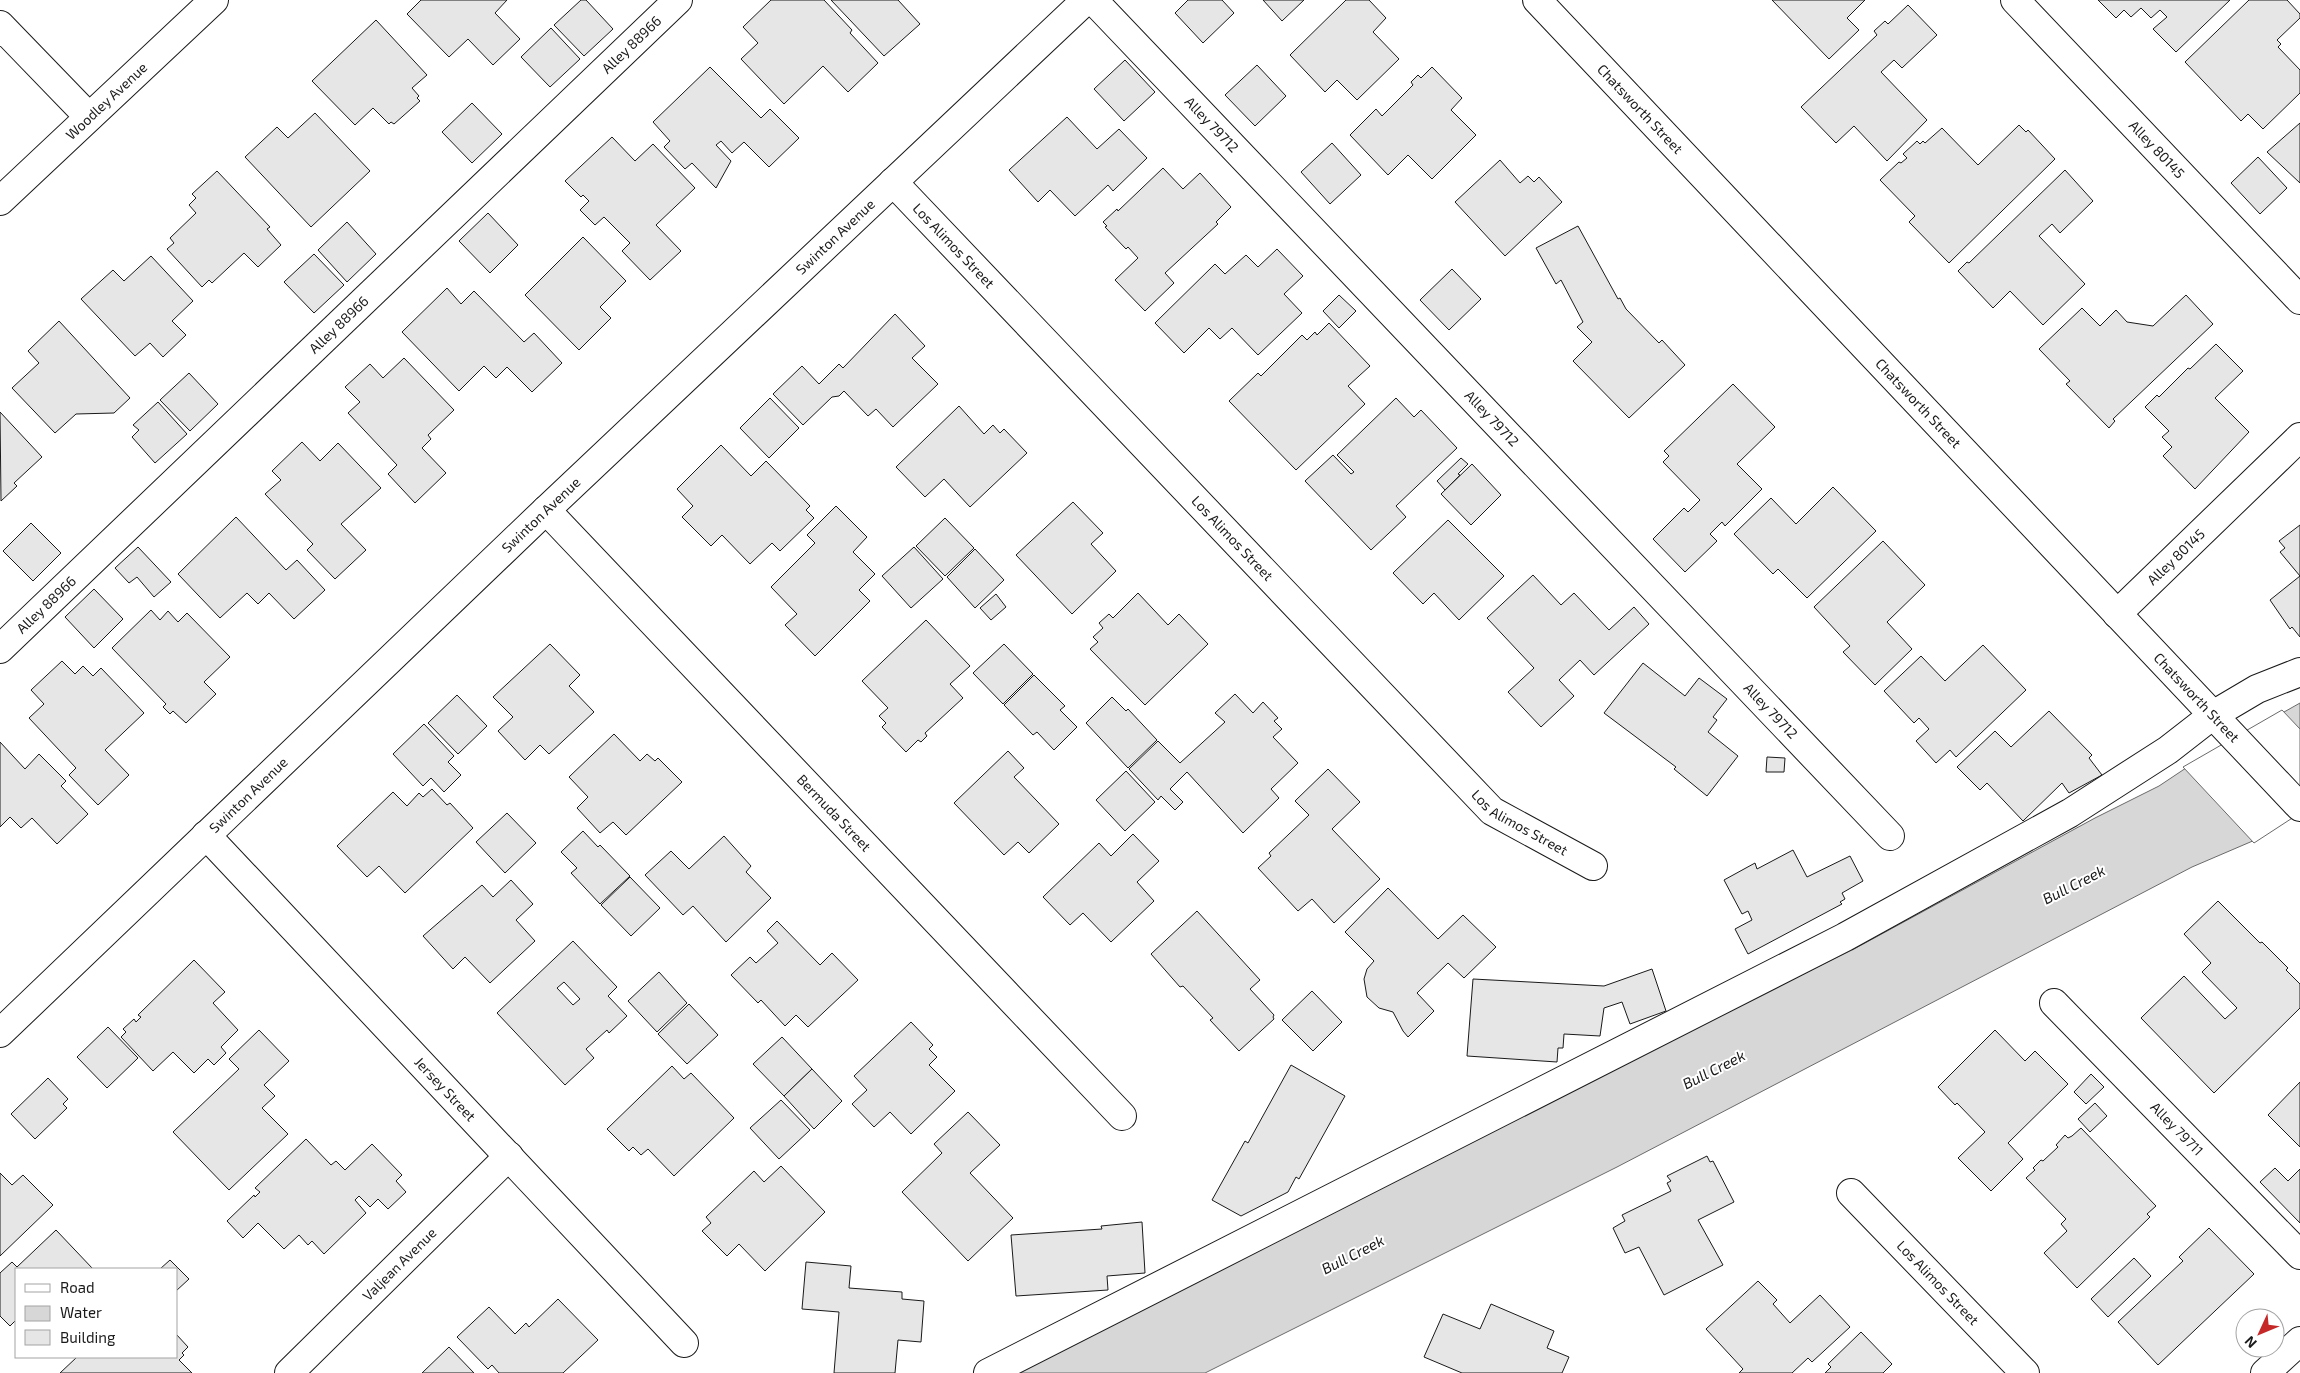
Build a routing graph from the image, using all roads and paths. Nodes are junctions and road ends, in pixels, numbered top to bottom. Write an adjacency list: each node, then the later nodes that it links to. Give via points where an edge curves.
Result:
1 (214, 0): 8 (street, Woodley Avenue)
2 (678, 0): 15 (street, Alley 88966)
3 (1086, 0): 9 (street, Swinton Avenue)
4 (1093, 0): 20 (street, Alley 79712)
5 (1537, 0): 14 (street, Chatsworth Street)
6 (2015, 0): 11 (street, Alley 80145)
7 (0, 25): 8 (street)
8 (89, 117): 10 (street, Woodley Avenue)
9 (893, 182): 13 (street, Swinton Avenue); 21 (street, Los Alimos Street, via 1492,811)
10 (3, 193)
11 (2300, 300)
12 (2300, 437): 14 (street, Alley 80145)
13 (546, 510): 19 (street, Swinton Avenue); 24 (street, Bermuda Street)
14 (2117, 614): 17 (street, Chatsworth Street)
15 (0, 650)
16 (2300, 672): 17 (street, via 2257,689)
17 (2221, 724): 18 (street, Chatsworth Street); 31 (street, via 2168,750 2070,813 1845,937)
18 (2300, 807)
19 (206, 835): 23 (street, Swinton Avenue); 25 (street, Jersey Street)
20 (1890, 836)
21 (1593, 866)
22 (2054, 1003): 27 (street, Alley 79711)
23 (0, 1034)
24 (1122, 1116)
25 (509, 1156): 29 (street, Jersey Street); 30 (street, Valjean Avenue)
26 (1852, 1193): 32 (street, Los Alimos Street)
27 (2300, 1255)
28 (2300, 1341): 33 (street)
29 (684, 1343)
30 (289, 1373)
31 (988, 1373)
32 (2026, 1373)
33 (2265, 1373)

